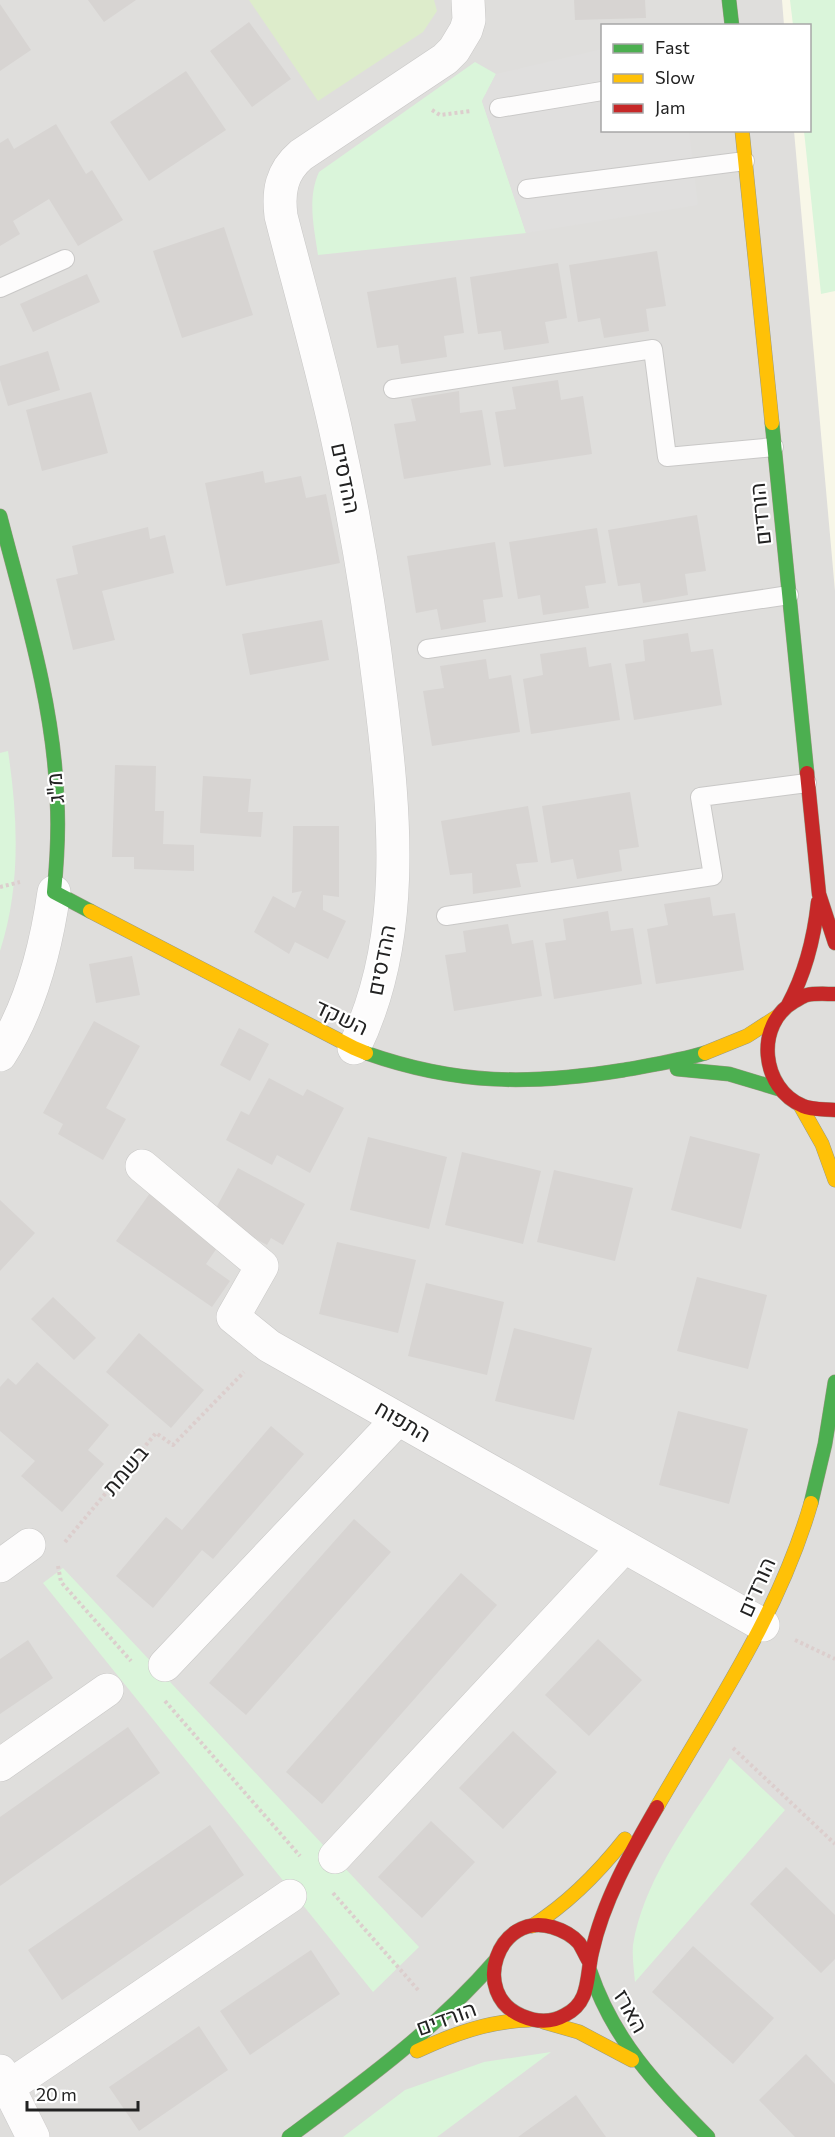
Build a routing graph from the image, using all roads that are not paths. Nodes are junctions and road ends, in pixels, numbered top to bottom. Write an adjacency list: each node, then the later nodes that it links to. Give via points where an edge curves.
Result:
1 (468, 0): 24 (street, ההדסים, via 466,30 454,50 433,69 301,155 286,172 279,195 356,529 375,647 391,791 393,882 388,933 372,1005)
2 (729, 0): 3 (street)
3 (732, 24)
4 (601, 91): 5 (lane)
5 (499, 108)
6 (742, 132): 7 (street, הורדים)
7 (745, 161): 8 (lane); 12 (street, הורדים)
8 (527, 189)
9 (65, 259): 10 (lane)
10 (0, 288)
11 (393, 389): 12 (lane, via 653,349 667,457)
12 (774, 447): 14 (street, הורדים)
13 (2, 529): 17 (street, מ"ג, via 39,672 51,743 57,810)
14 (789, 595): 15 (lane); 16 (street, הורדים)
15 (427, 650)
16 (807, 783): 18 (street, הורדים); 19 (lane, via 700,797 713,876)
17 (54, 892): 24 (street, השקד); 25 (street, מ"ג, via 48,933 31,992)
18 (819, 894): 20 (street, הורדים); 22 (street, הורדים, via 810,951)
19 (446, 916)
20 (835, 943)
21 (835, 994): 22 (street, via 803,996)
22 (788, 1005): 23 (street)
23 (778, 1016): 26 (street, השקד, via 723,1047); 27 (street, via 765,1054 769,1073)
24 (354, 1048): 26 (street, השקד, via 427,1072 491,1080 552,1079)
25 (0, 1055)
26 (639, 1068): 27 (street, השקד, via 723,1073)
27 (779, 1089): 28 (street)
28 (800, 1105): 29 (street); 31 (street, via 822,1144)
29 (835, 1110)
30 (142, 1166): 33 (street, התפוח, via 262,1266 233,1317 269,1346)
31 (835, 1180)
32 (835, 1382): 37 (street, הורדים, via 814,1491 785,1578)
33 (398, 1419): 34 (street, התפוח); 38 (street)
34 (624, 1547): 37 (street, התפוח); 42 (street)
35 (42, 1550): 36 (street)
36 (0, 1566)
37 (763, 1625): 41 (street, הורדים)
38 (153, 1675)
39 (107, 1690): 40 (street)
40 (0, 1765)
41 (666, 1789): 44 (street, הורדים, via 580,1890); 46 (street, הורדים, via 613,1891)
42 (322, 1868)
43 (290, 1896): 51 (street)
44 (532, 1926): 45 (street, via 517,1931 506,1941); 46 (street, via 547,1925 568,1933 584,1949)
45 (495, 1961): 47 (street, via 493,1976 500,1998 509,2009); 49 (street, הורדים, via 442,2017)
46 (590, 1967): 48 (street, via 586,1993 578,2006 560,2018); 50 (street, הארז, via 596,1992 611,2022)
47 (529, 2020): 48 (street); 49 (street, הורדים, via 470,2030)
48 (544, 2022): 50 (street, הארז, via 584,2033)
49 (381, 2068): 53 (street, הורדים)
50 (642, 2068): 54 (street, הארז)
51 (7, 2095): 52 (street)
52 (33, 2137)
53 (289, 2137)
54 (708, 2137)

